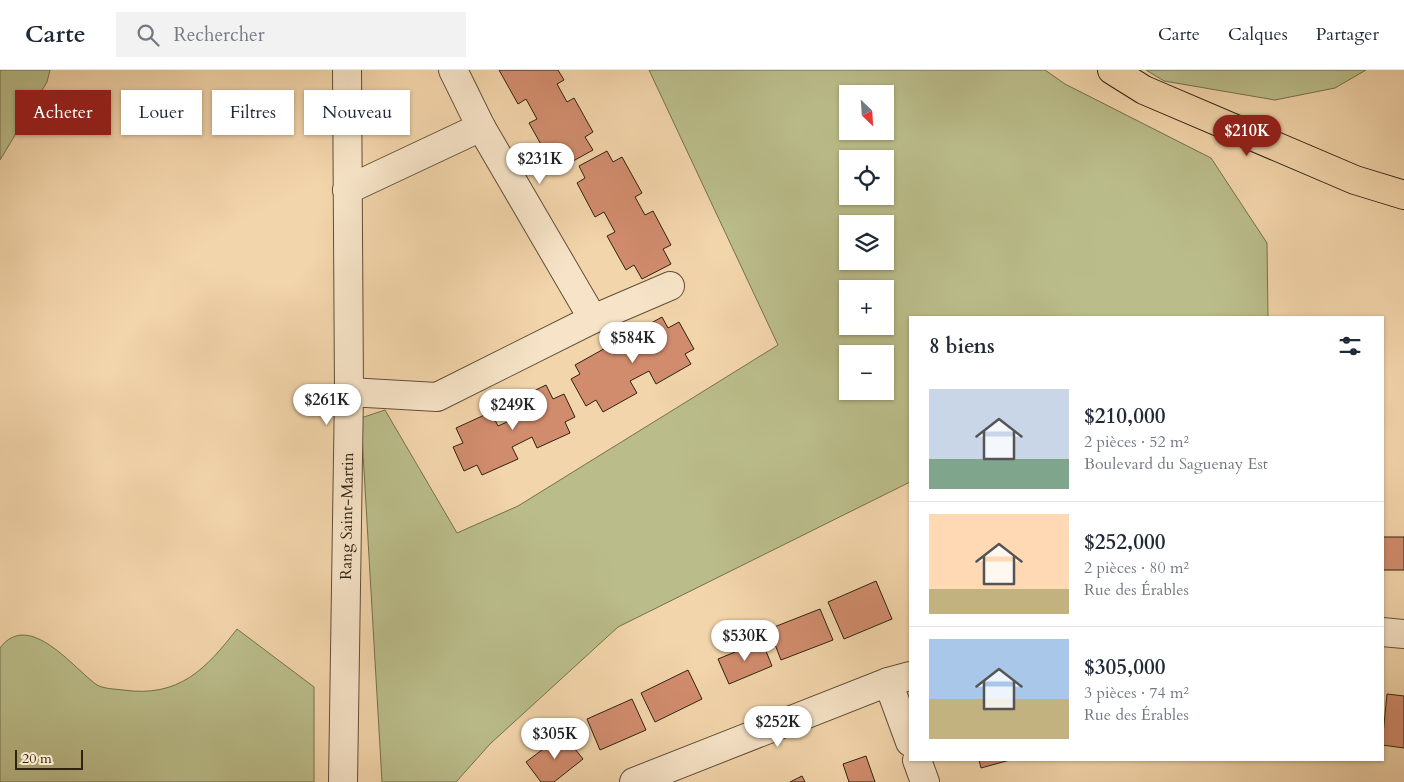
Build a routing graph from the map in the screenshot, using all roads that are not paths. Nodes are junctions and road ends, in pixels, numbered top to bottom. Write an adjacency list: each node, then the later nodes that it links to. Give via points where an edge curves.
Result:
1 (347, 70): 5 (street, Rang Saint-Martin)
2 (453, 70): 4 (street)
3 (1112, 70): 6 (main road, via 1144,90 1355,180)
4 (481, 127): 5 (street); 8 (street)
5 (347, 190): 9 (street, Rang Saint-Martin)
6 (1404, 195)
7 (670, 286): 8 (street)
8 (593, 319): 9 (street, via 437,397)
9 (349, 392): 15 (street, Rang Saint-Martin)
10 (1384, 632): 11 (street)
11 (1404, 634)
12 (899, 679): 13 (street); 16 (street)
13 (909, 736)
14 (917, 761): 17 (street)
15 (343, 782)
16 (634, 782)
17 (925, 782)

